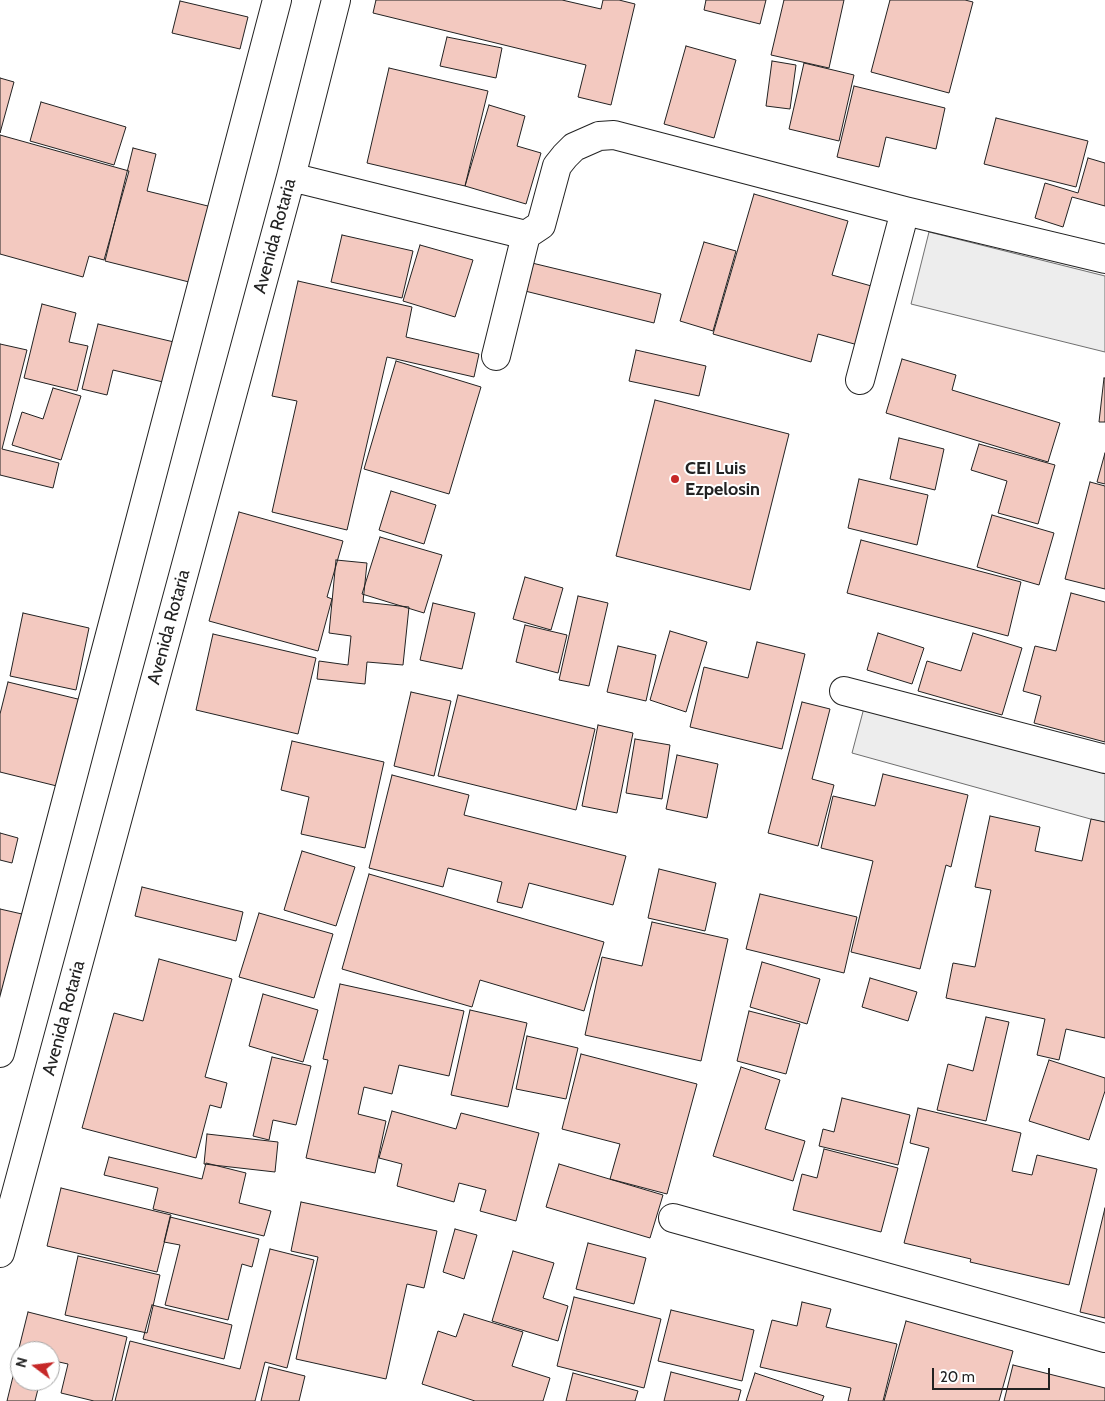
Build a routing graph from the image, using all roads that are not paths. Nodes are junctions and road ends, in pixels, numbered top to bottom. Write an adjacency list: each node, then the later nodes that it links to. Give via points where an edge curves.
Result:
1 (276, 0): 11 (street)
2 (336, 0): 3 (street, Avenida Rotaria)
3 (290, 177): 5 (street); 13 (street, Avenida Rotaria)
4 (905, 211): 5 (street, via 614,135 599,136 574,147 565,156 557,166 541,225); 6 (street); 8 (street)
5 (526, 236): 7 (street)
6 (1105, 259)
7 (496, 356)
8 (860, 380)
9 (844, 691): 10 (street)
10 (1105, 760)
11 (0, 1053)
12 (673, 1218): 14 (street)
13 (0, 1253)
14 (1105, 1338)

